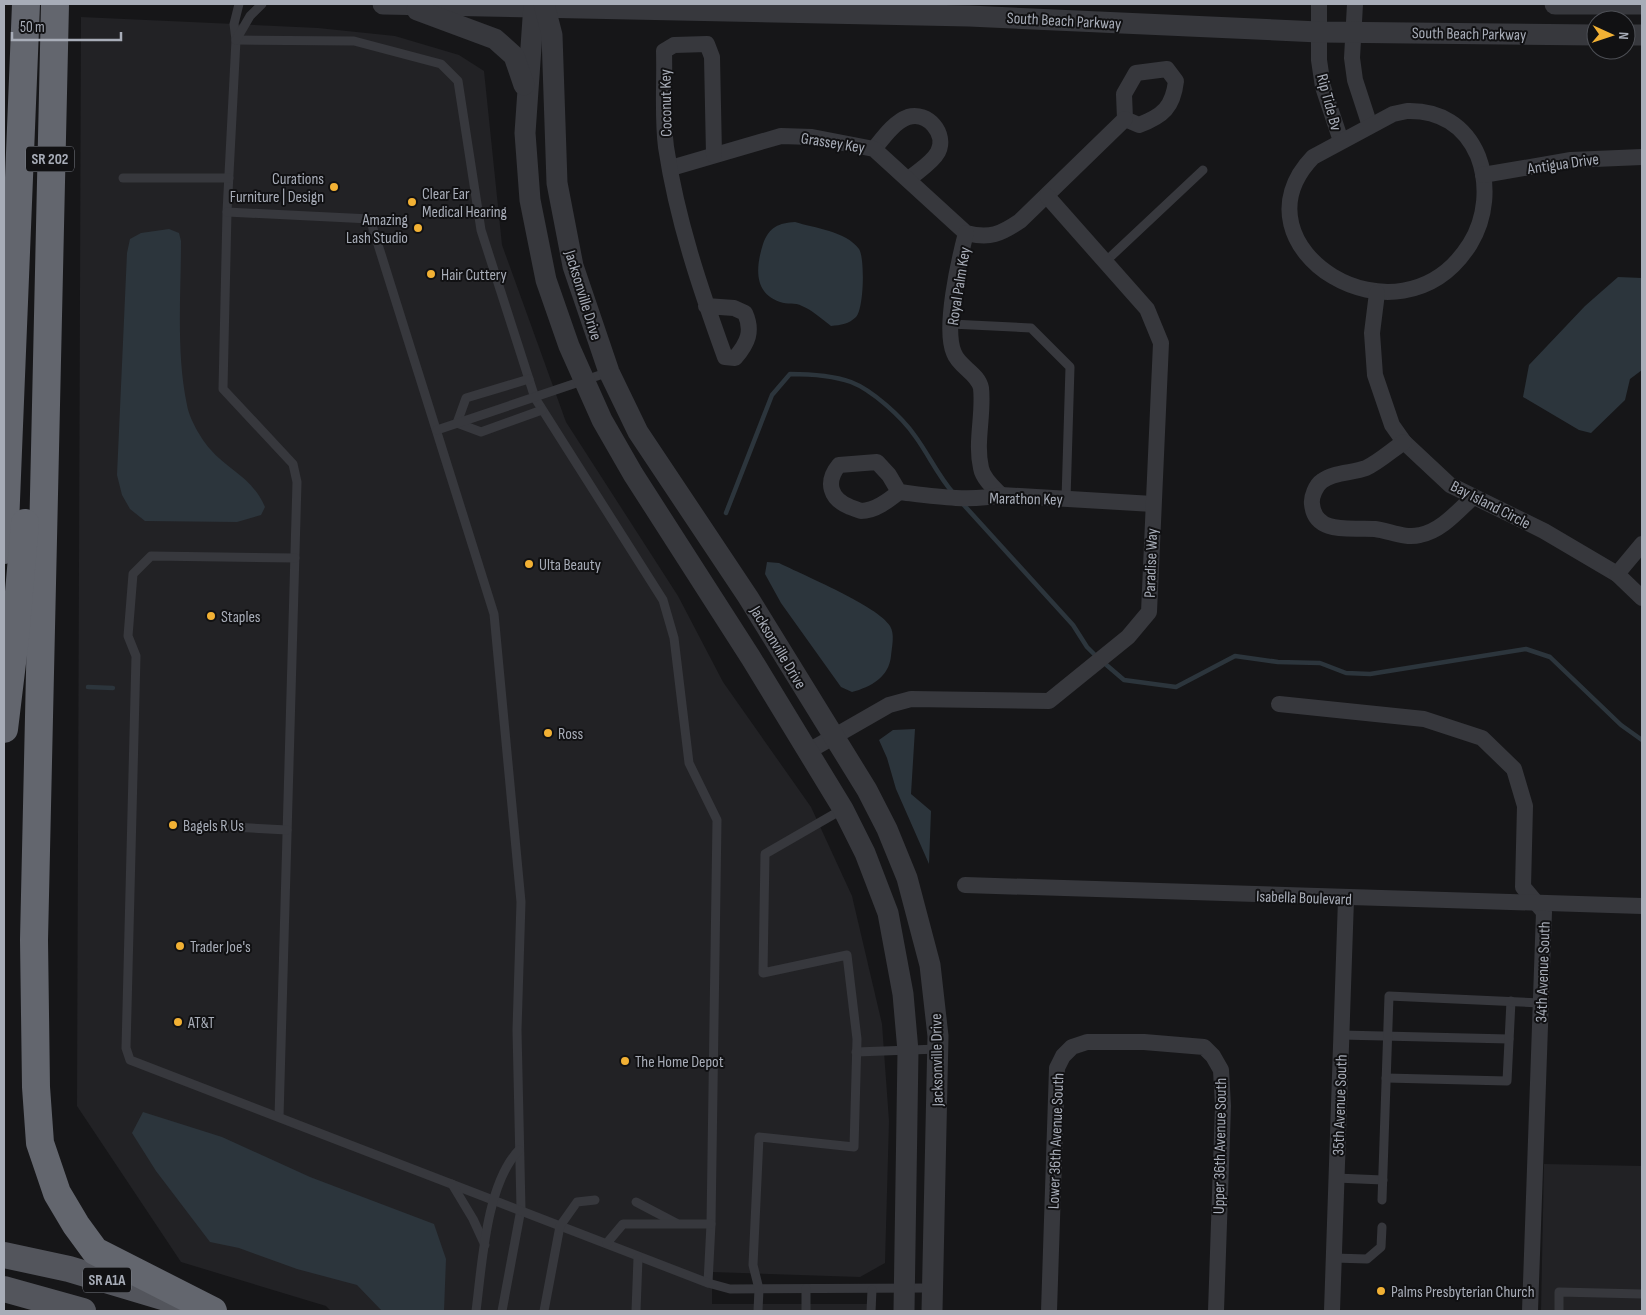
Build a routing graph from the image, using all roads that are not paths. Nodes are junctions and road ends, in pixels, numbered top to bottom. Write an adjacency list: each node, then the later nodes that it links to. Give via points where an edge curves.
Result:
1 (26, 4): 26 (highway, SR 202)
2 (55, 4): 34 (highway, SR 202)
3 (239, 4): 15 (lane, via 234,24)
4 (262, 4): 15 (lane, via 250,16)
5 (383, 4): 6 (street, South Beach Parkway)
6 (400, 4): 11 (street, South Beach Parkway); 16 (street, via 495,39 514,56)
7 (1319, 4): 12 (street, Rip Tide Bv)
8 (1355, 4): 13 (street, Rip Tide Bv)
9 (1555, 4): 10 (street)
10 (1642, 4)
11 (540, 6): 12 (street, South Beach Parkway, via 969,16); 16 (street, Jacksonville Drive); 39 (street, Jacksonville Drive, via 552,35 557,183 572,266)
12 (1320, 32): 13 (street, South Beach Parkway); 19 (street, Rip Tide Bv, via 1323,87)
13 (1354, 32): 14 (street, South Beach Parkway); 18 (street, Rip Tide Bv, via 1352,58 1355,80)
14 (1586, 35)
15 (236, 40): 28 (lane); 40 (lane, via 354,41 441,64 458,81 481,230)
16 (527, 95): 41 (street, Jacksonville Drive, via 525,132 530,200 544,271)
17 (1125, 119): 30 (street, Royal Palm Key)
18 (1370, 126): 19 (street); 25 (street, via 1407,111 1420,111 1447,119 1468,137)
19 (1341, 141): 35 (street, via 1313,157 1303,167 1293,185 1290,217 1300,244 1317,266 1340,281)
20 (874, 149): 21 (street, Grassey Key, via 794,135); 29 (street, Grassey Key); 29 (street, via 886,133 907,117 928,120 940,134 941,145 937,154)
21 (714, 155): 23 (street, Grassey Key); 23 (street, Coconut Key, via 712,57 707,44 674,45 664,51 666,147)
22 (1642, 157): 25 (street, Antigua Drive, via 1571,160)
23 (671, 168): 36 (street, Coconut Key, via 684,237)
24 (1203, 170): 33 (lane)
25 (1483, 175): 35 (street, via 1485,198 1479,225 1458,261 1424,284)
26 (21, 176): 38 (highway); 53 (highway)
27 (123, 178): 28 (lane)
28 (229, 178): 31 (lane)
29 (910, 178): 32 (street, Grassey Key)
30 (1046, 196): 32 (street, Royal Palm Key, via 1020,221 1000,234); 33 (street, Paradise Way)
31 (227, 212): 45 (lane, via 370,219); 54 (lane, via 222,389 293,464 297,482)
32 (966, 233): 37 (street, Royal Palm Key, via 958,264)
33 (1105, 262): 51 (street, Paradise Way, via 1147,309 1161,343)
34 (47, 273): 58 (highway); 107 (highway, via 34,940 40,1143 57,1193 95,1251)
35 (1377, 293): 46 (street, Bay Island Circle, via 1372,333 1375,375 1392,425)
36 (706, 306)
37 (951, 324): 48 (street, Royal Palm Key, via 950,341 954,355 980,382 981,469); 50 (lane, via 1031,328 1070,367)
38 (4, 329)
39 (609, 372): 41 (lane); 59 (street, Jacksonville Drive, via 638,432 748,597)
40 (528, 379): 42 (lane); 44 (lane, via 466,398)
41 (584, 382): 42 (lane); 60 (street, Jacksonville Drive, via 632,474)
42 (535, 398): 43 (lane); 44 (lane)
43 (542, 410): 44 (lane, via 481,432); 89 (lane, via 664,600 674,638 689,763 717,820)
44 (458, 423): 45 (lane)
45 (436, 430): 79 (lane, via 494,614 522,902 517,1030)
46 (1404, 442): 49 (street, Bay Island Circle, via 1450,485); 49 (street, via 1369,466 1322,481 1311,502 1319,520 1335,528 1374,529 1419,536 1432,532)
47 (899, 492): 48 (street, Marathon Key, via 938,497)
48 (995, 497): 50 (street, Marathon Key)
49 (1472, 498): 55 (street, Bay Island Circle, via 1544,531)
50 (1066, 499): 51 (street, Marathon Key)
51 (1153, 504): 59 (street, Paradise Way, via 1149,612 1128,636 1049,701 911,698 889,705)
52 (1642, 544): 55 (street)
53 (4, 550)
54 (295, 558): 63 (lane); 78 (lane, via 151,556 133,574 128,636 136,656 126,1048 130,1060)
55 (1617, 574): 56 (street, Bay Island Circle)
56 (1642, 598)
57 (1279, 704): 66 (street, 34th Avenue South, via 1424,718 1482,738 1514,769 1525,806 1523,887)
58 (4, 729)
59 (834, 738): 60 (street, Paradise Way); 74 (street, Jacksonville Drive, via 887,829 907,878 930,965)
60 (808, 752): 61 (street, Jacksonville Drive)
61 (842, 809): 75 (lane, via 765,854 762,973 847,955); 76 (street, Jacksonville Drive, via 865,853 888,913 903,994)
62 (232, 827): 63 (lane)
63 (287, 830): 78 (lane)
64 (965, 885): 65 (street, Isabella Boulevard)
65 (1346, 899): 66 (street, Isabella Boulevard); 70 (street, 35th Avenue South)
66 (1534, 903): 67 (street, Isabella Boulevard); 69 (street, 34th Avenue South, via 1544,912)
67 (1642, 906)
68 (1511, 1002): 69 (lane); 71 (lane, via 1389,996); 72 (lane)
69 (1541, 1003): 120 (street, 34th Avenue South)
70 (1341, 1035): 71 (lane); 80 (street, 35th Avenue South)
71 (1388, 1036): 72 (lane); 77 (lane)
72 (1509, 1039): 77 (lane, via 1507,1081)
73 (1144, 1042): 117 (street, Lower 36th Avenue South, via 1087,1042 1072,1047 1057,1068); 118 (street, Upper 36th Avenue South, via 1204,1046 1220,1070 1222,1106)
74 (938, 1049): 76 (lane); 98 (street, Jacksonville Drive)
75 (856, 1052): 76 (lane); 100 (lane, via 854,1147 759,1137 753,1265)
76 (908, 1052): 102 (street, Jacksonville Drive)
77 (1386, 1078): 81 (lane)
78 (279, 1117): 82 (lane)
79 (519, 1150): 83 (lane, via 500,1177); 87 (lane)
80 (1336, 1178): 81 (lane); 96 (street, 35th Avenue South)
81 (1383, 1180): 85 (lane)
82 (452, 1184): 83 (lane); 93 (lane)
83 (494, 1199): 87 (lane); 93 (lane)
84 (595, 1200): 90 (lane, via 577,1202)
85 (1382, 1200)
86 (636, 1202): 88 (lane)
87 (521, 1209): 90 (lane); 109 (lane)
88 (678, 1224): 89 (lane); 92 (lane, via 623,1224)
89 (711, 1224): 97 (lane)
90 (560, 1226): 92 (lane); 110 (lane)
91 (1382, 1227): 96 (lane, via 1381,1247 1366,1259)
92 (606, 1243): 95 (lane)
93 (485, 1246): 108 (lane)
94 (4, 1255): 106 (main road, SR A1A, via 78,1272)
95 (638, 1258): 97 (lane); 111 (lane)
96 (1334, 1258): 119 (street, 35th Avenue South)
97 (708, 1283): 100 (lane, via 730,1289)
98 (933, 1288): 102 (lane); 116 (street, Jacksonville Drive)
99 (4, 1289): 105 (main road, SR A1A)
100 (759, 1289): 101 (lane); 112 (lane)
101 (806, 1289): 103 (lane); 113 (lane)
102 (905, 1289): 103 (lane); 115 (street, Jacksonville Drive)
103 (872, 1290): 114 (lane)
104 (1642, 1294): 121 (lane, via 1560,1292)
105 (83, 1311)
106 (208, 1311)
107 (213, 1311)
108 (476, 1311)
109 (502, 1311)
110 (544, 1311)
111 (636, 1311)
112 (758, 1311)
113 (806, 1311)
114 (871, 1311)
115 (904, 1311)
116 (932, 1311)
117 (1049, 1311)
118 (1216, 1311)
119 (1332, 1311)
120 (1530, 1311)
121 (1559, 1311)

